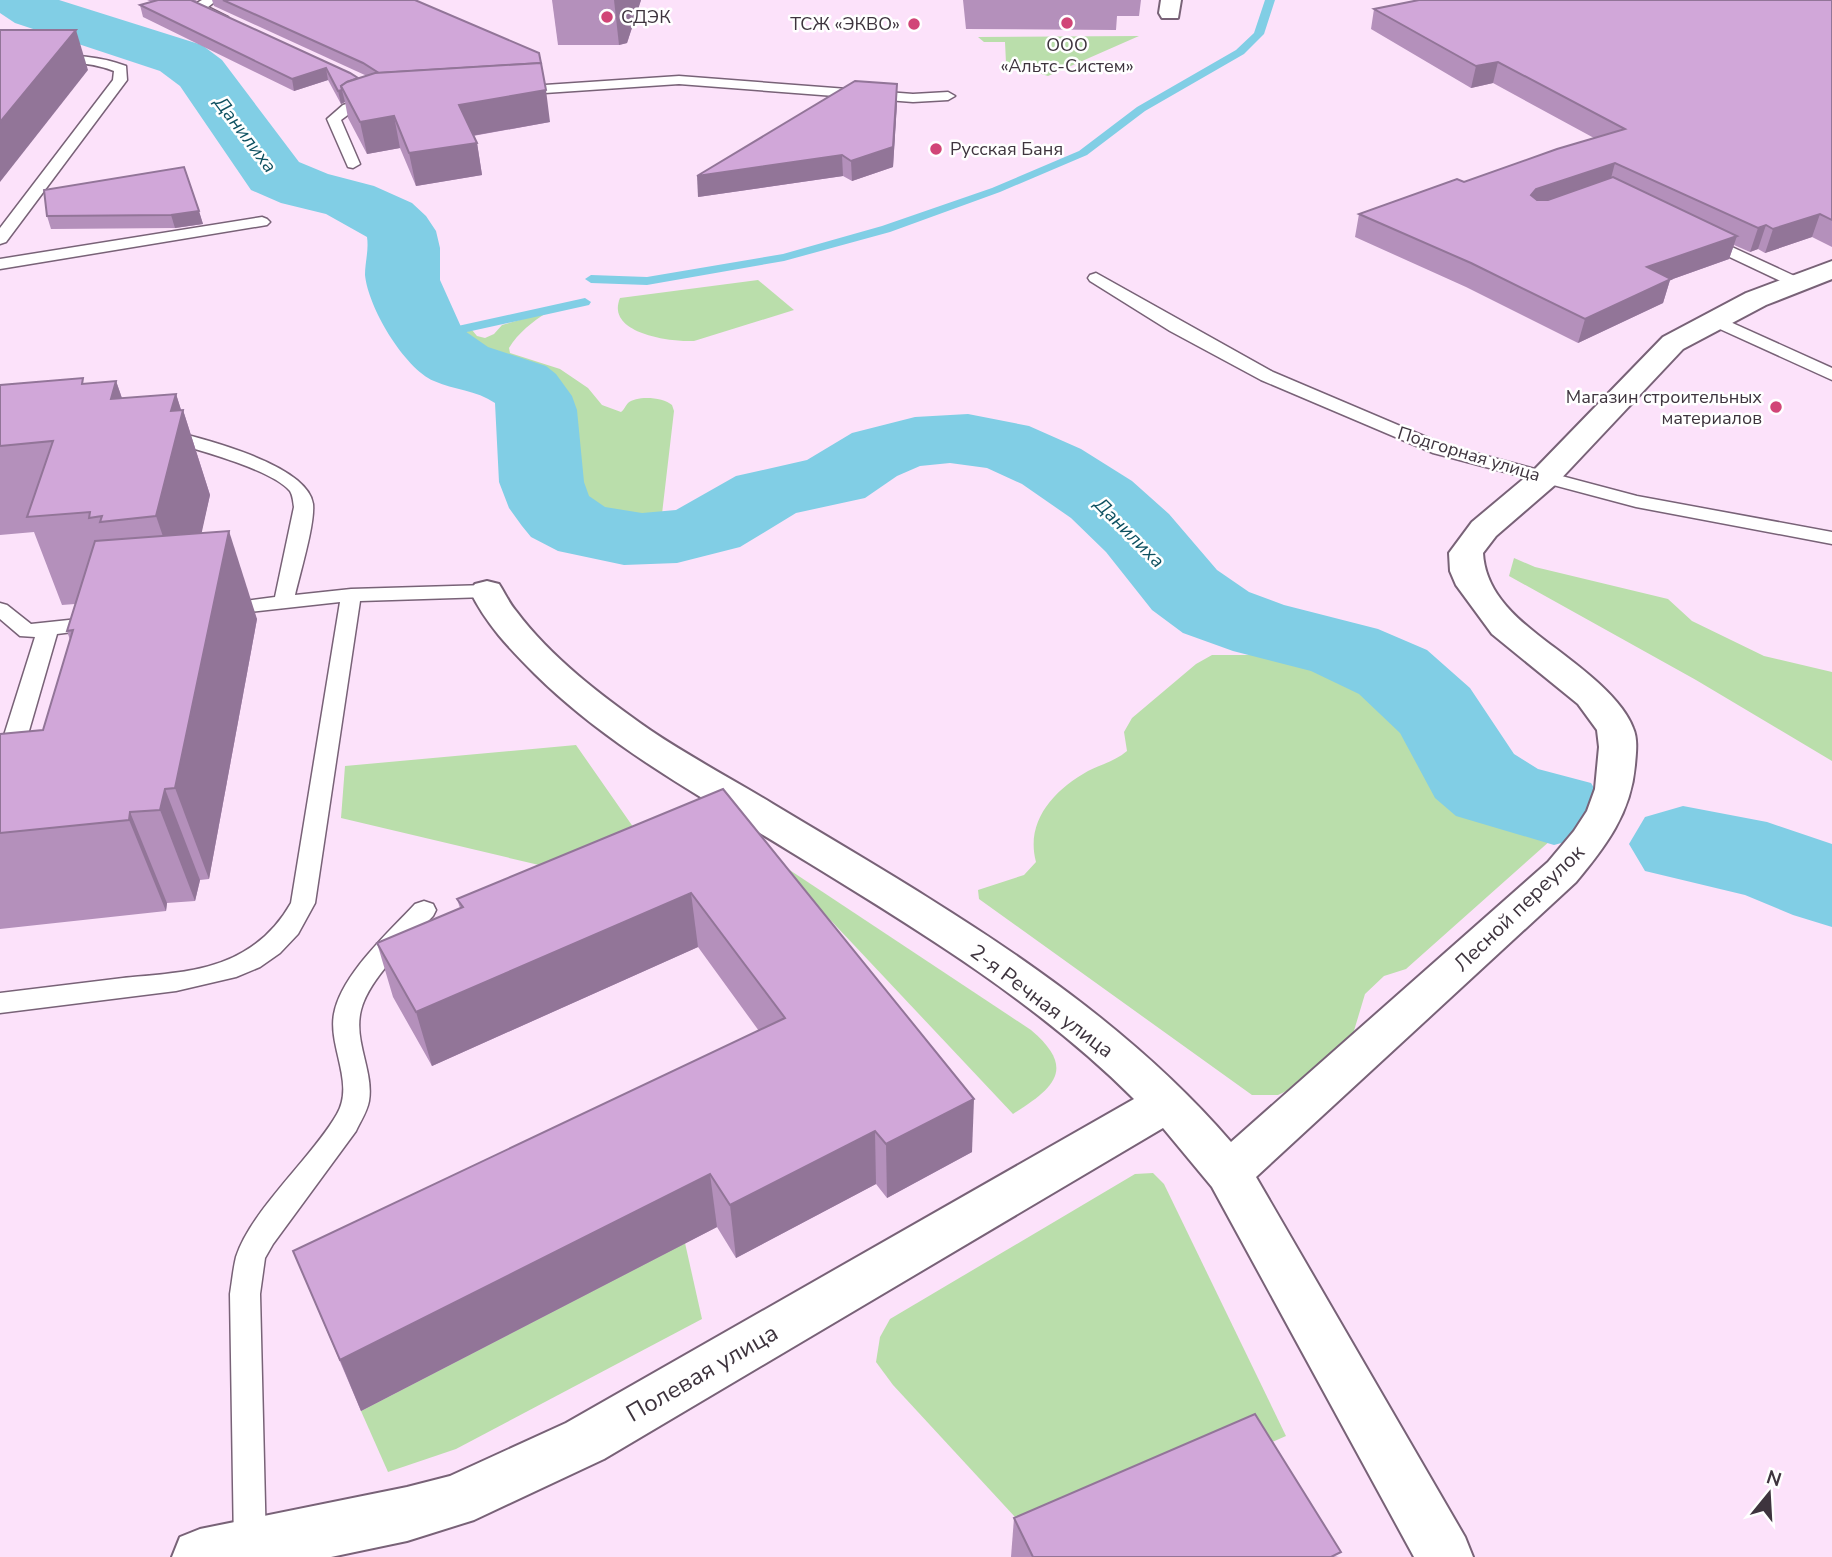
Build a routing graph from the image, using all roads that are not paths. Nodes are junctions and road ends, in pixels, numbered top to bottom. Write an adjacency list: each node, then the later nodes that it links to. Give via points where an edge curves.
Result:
1 (211, 0): 2 (lane, via 199,7)
2 (239, 27)
3 (0, 61): 10 (lane, via 86,61 113,65 121,74)
4 (368, 86): 7 (lane, via 386,97 348,108 334,119)
5 (500, 92): 6 (lane, via 679,80 913,98)
6 (948, 96)
7 (354, 164)
8 (262, 222): 11 (lane)
9 (1695, 234): 14 (lane)
10 (0, 239)
11 (0, 264)
12 (1832, 269): 14 (street)
13 (1096, 278): 18 (lane, Подгорная улица, via 1176,327 1301,391 1438,449)
14 (1795, 282): 15 (street)
15 (1717, 321): 16 (lane); 18 (street, via 1673,343)
16 (1832, 376)
17 (147, 431): 22 (lane, via 269,470 300,491 304,507)
18 (1544, 478): 19 (lane, Подгорная улица, via 1676,510); 31 (street, Лесной переулок, via 1484,528 1466,553 1466,571 1504,626 1591,696 1615,728 1618,768 1606,812 1562,872)
19 (1832, 538)
20 (487, 591): 21 (lane); 30 (street, 2-я Речная улица, via 505,624 586,702 672,763 967,944 1087,1033)
21 (351, 595): 22 (lane); 29 (lane, via 303,903 283,935 253,960 203,979)
22 (284, 601): 24 (lane)
23 (0, 609): 26 (lane, via 27,631)
24 (200, 611)
25 (117, 621): 26 (lane)
26 (48, 629): 27 (lane, via 13,748)
27 (0, 761)
28 (424, 910): 32 (lane, via 365,980 347,1011 346,1031 356,1080 355,1103 346,1123 251,1257 244,1294)
29 (0, 1003)
30 (1168, 1102): 31 (street, 2-я Речная улица); 32 (street, Полевая улица, via 585,1441 455,1501)
31 (1229, 1173): 34 (street, 2-я Речная улица)
32 (250, 1546): 33 (street, Полевая улица)
33 (200, 1557)
34 (1445, 1557)

